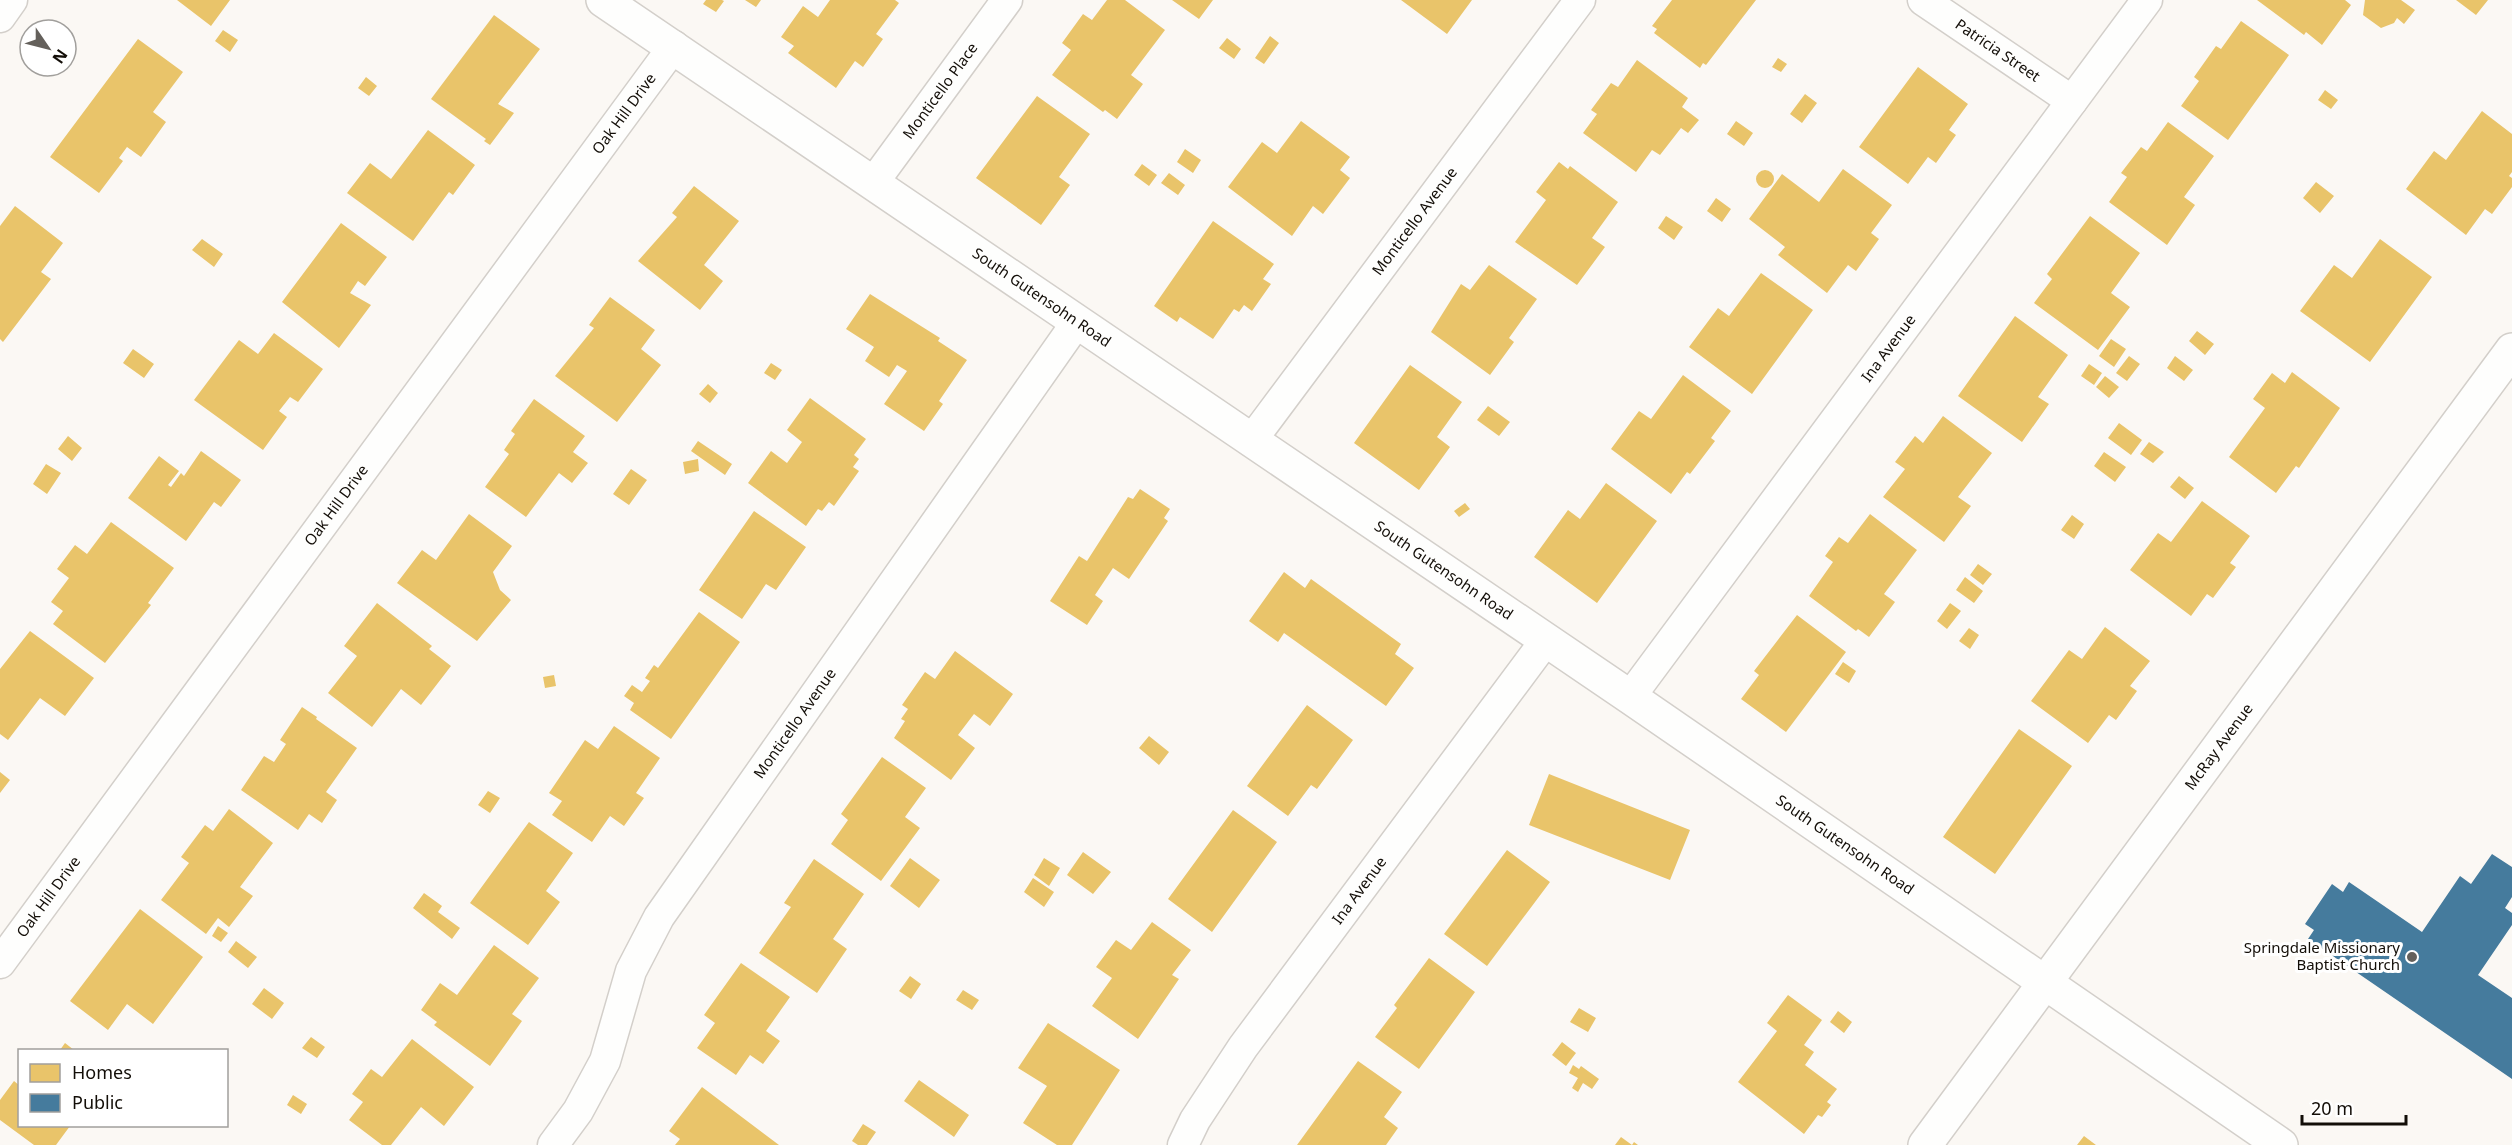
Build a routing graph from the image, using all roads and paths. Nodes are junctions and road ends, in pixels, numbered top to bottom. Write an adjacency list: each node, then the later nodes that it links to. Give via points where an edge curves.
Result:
1 (12, 0): 7 (street)
2 (603, 0): 8 (street, South Gutensohn Road)
3 (1007, 0): 10 (street, Monticello Place)
4 (1580, 0): 13 (street, Monticello Avenue)
5 (1923, 0): 9 (street, Patricia Street)
6 (2147, 0): 9 (street, Ina Avenue)
7 (0, 17)
8 (674, 46): 10 (street, South Gutensohn Road); 16 (street, Oak Hill Drive)
9 (2072, 101): 15 (street, Ina Avenue)
10 (873, 183): 11 (street, South Gutensohn Road)
11 (1077, 322): 13 (street, South Gutensohn Road); 18 (street, Monticello Avenue, via 659,917 631,971 606,1061 578,1111)
12 (2512, 350): 17 (street, McRay Avenue)
13 (1251, 441): 14 (street, South Gutensohn Road)
14 (1546, 640): 15 (street, South Gutensohn Road); 19 (street, Ina Avenue, via 1243,1047)
15 (1630, 697): 17 (street, South Gutensohn Road)
16 (0, 963)
17 (2046, 982): 20 (street, McRay Avenue); 21 (street, South Gutensohn Road)
18 (553, 1145)
19 (1183, 1145)
20 (1925, 1145)
21 (2281, 1145)

